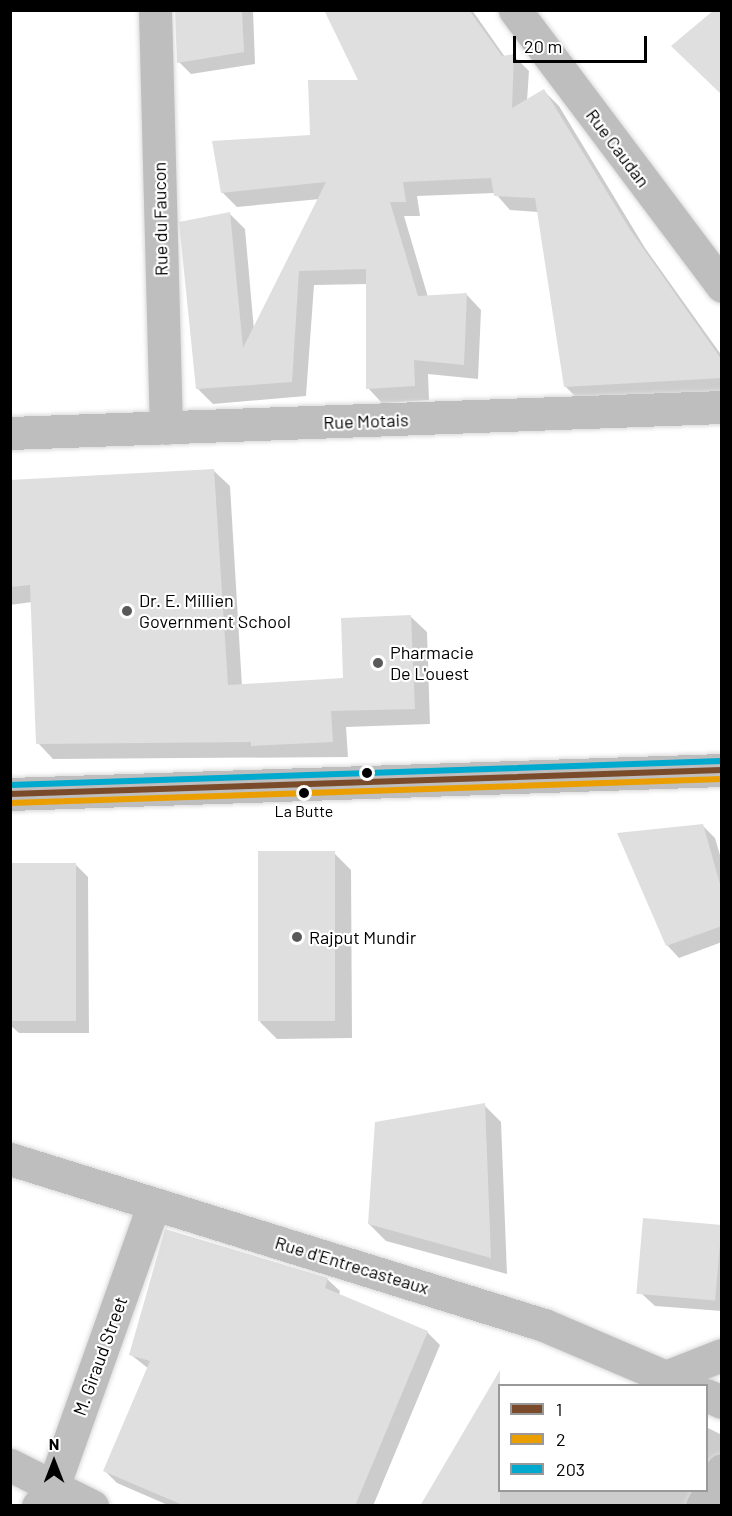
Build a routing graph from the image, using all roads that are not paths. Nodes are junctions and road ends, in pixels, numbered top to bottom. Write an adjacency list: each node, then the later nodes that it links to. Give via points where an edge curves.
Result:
1 (155, 10): 5 (street, Rue du Faucon)
2 (515, 10): 3 (street, Rue Caudan)
3 (722, 286)
4 (722, 407): 5 (street, Rue Motais)
5 (166, 428): 6 (street, Rue Motais)
6 (10, 433)
7 (722, 770): 8 (street)
8 (10, 794)
9 (10, 1159): 10 (street, Rue d'Entrecasteaux)
10 (154, 1204): 12 (street, Rue d'Entrecasteaux, via 544,1325); 17 (street, M. Giraud Street)
11 (722, 1355): 12 (street)
12 (678, 1381)
13 (708, 1396): 14 (street)
14 (722, 1402)
15 (10, 1465): 17 (street)
16 (722, 1470): 19 (street)
17 (45, 1496): 18 (street)
18 (92, 1506)
19 (702, 1506)

